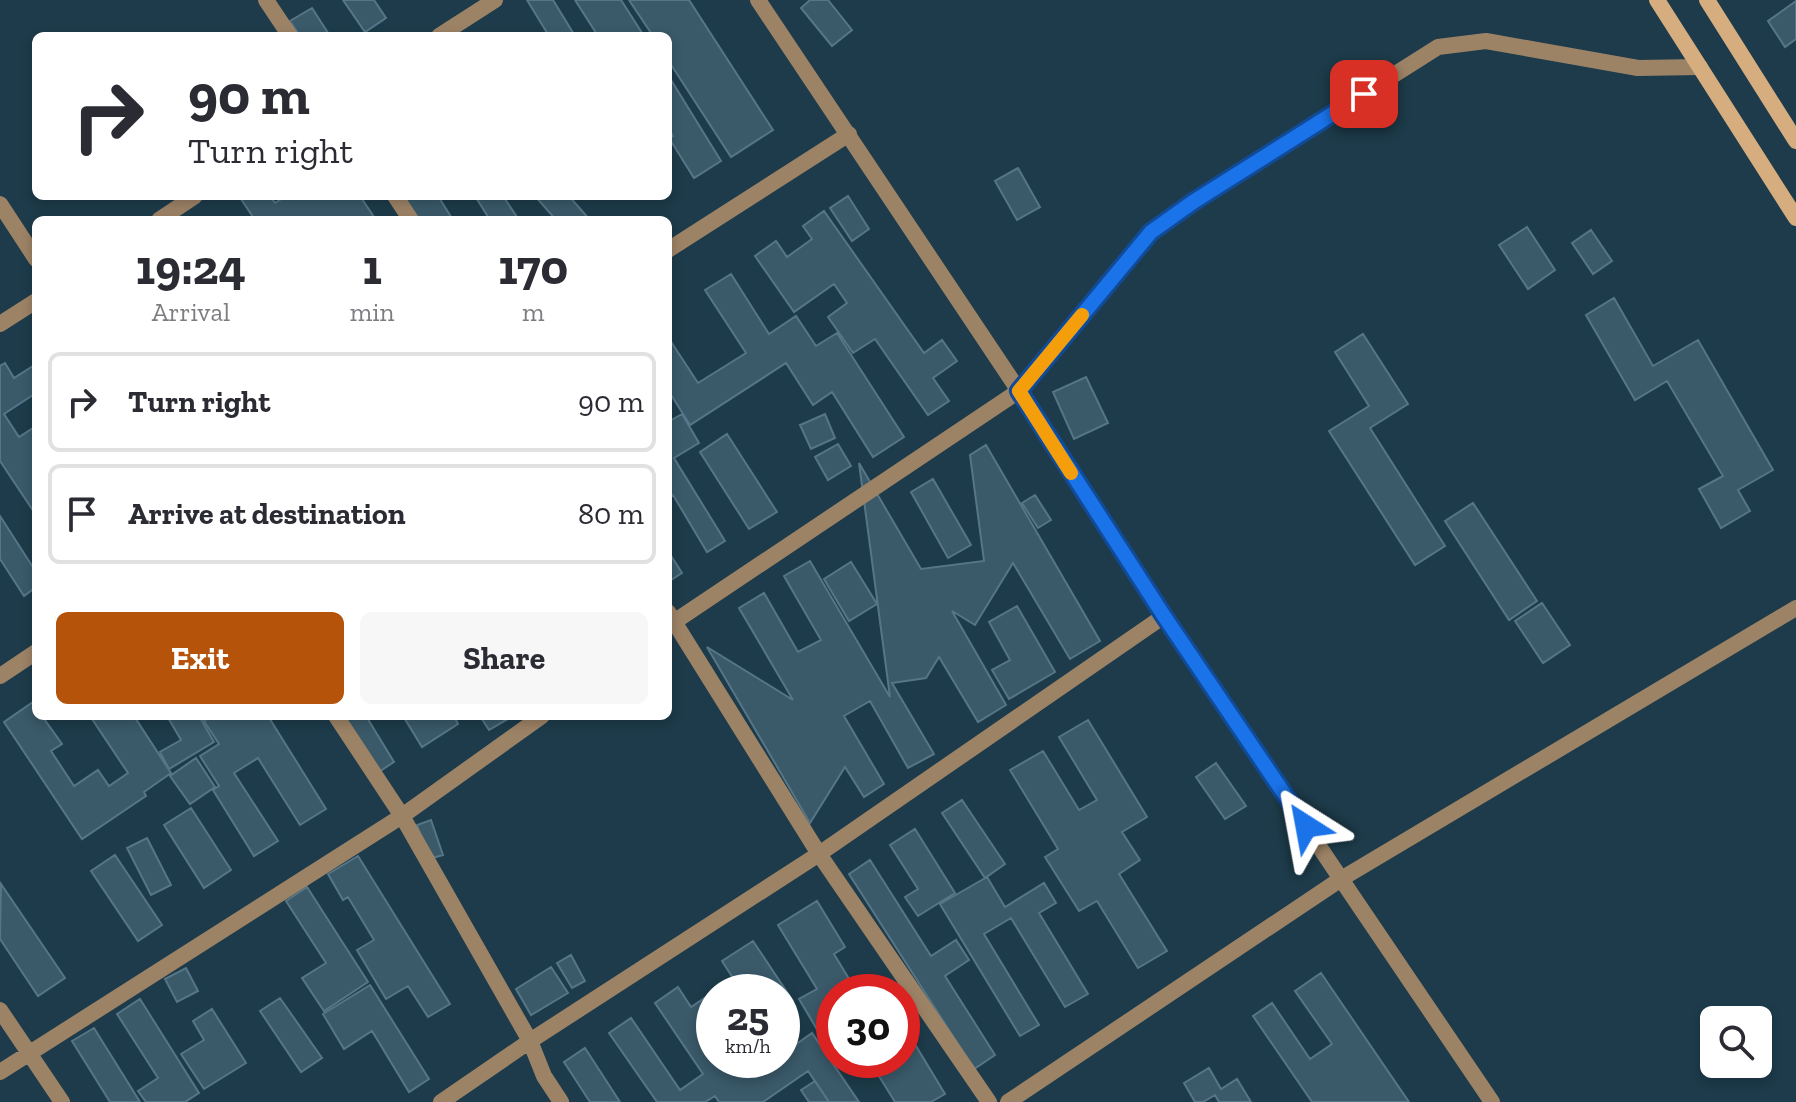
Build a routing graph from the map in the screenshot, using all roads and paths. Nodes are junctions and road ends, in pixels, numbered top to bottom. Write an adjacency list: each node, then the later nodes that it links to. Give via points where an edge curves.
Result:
1 (266, 0): 6 (street)
2 (495, 0): 7 (street)
3 (758, 0): 9 (street)
4 (1657, 0): 8 (main road)
5 (1714, 2): 10 (main road)
6 (287, 32)
7 (445, 32)
8 (1700, 67): 14 (main road); 19 (street, via 1638,68 1486,41 1438,47 1151,232)
9 (849, 134): 15 (street); 19 (street)
10 (1796, 141)
11 (189, 200): 13 (street)
12 (0, 204): 16 (street)
13 (165, 216)
14 (1796, 218)
15 (672, 247)
16 (32, 253)
17 (32, 304): 18 (street)
18 (0, 324)
19 (1019, 391): 21 (street); 22 (street)
20 (1796, 608): 30 (street)
21 (1164, 616): 29 (street); 30 (street)
22 (672, 619)
23 (672, 623): 29 (street)
24 (32, 655): 25 (street)
25 (0, 676)
26 (339, 720): 28 (street)
27 (536, 720): 28 (street)
28 (402, 816): 32 (street); 33 (street)
29 (819, 854): 32 (street); 38 (street)
30 (1341, 879): 39 (street); 40 (street)
31 (0, 1010): 33 (street)
32 (530, 1041): 36 (street); 37 (street)
33 (29, 1054): 34 (street); 35 (street)
34 (0, 1072)
35 (62, 1102)
36 (441, 1102)
37 (561, 1102)
38 (989, 1102)
39 (1008, 1102)
40 (1492, 1102)

